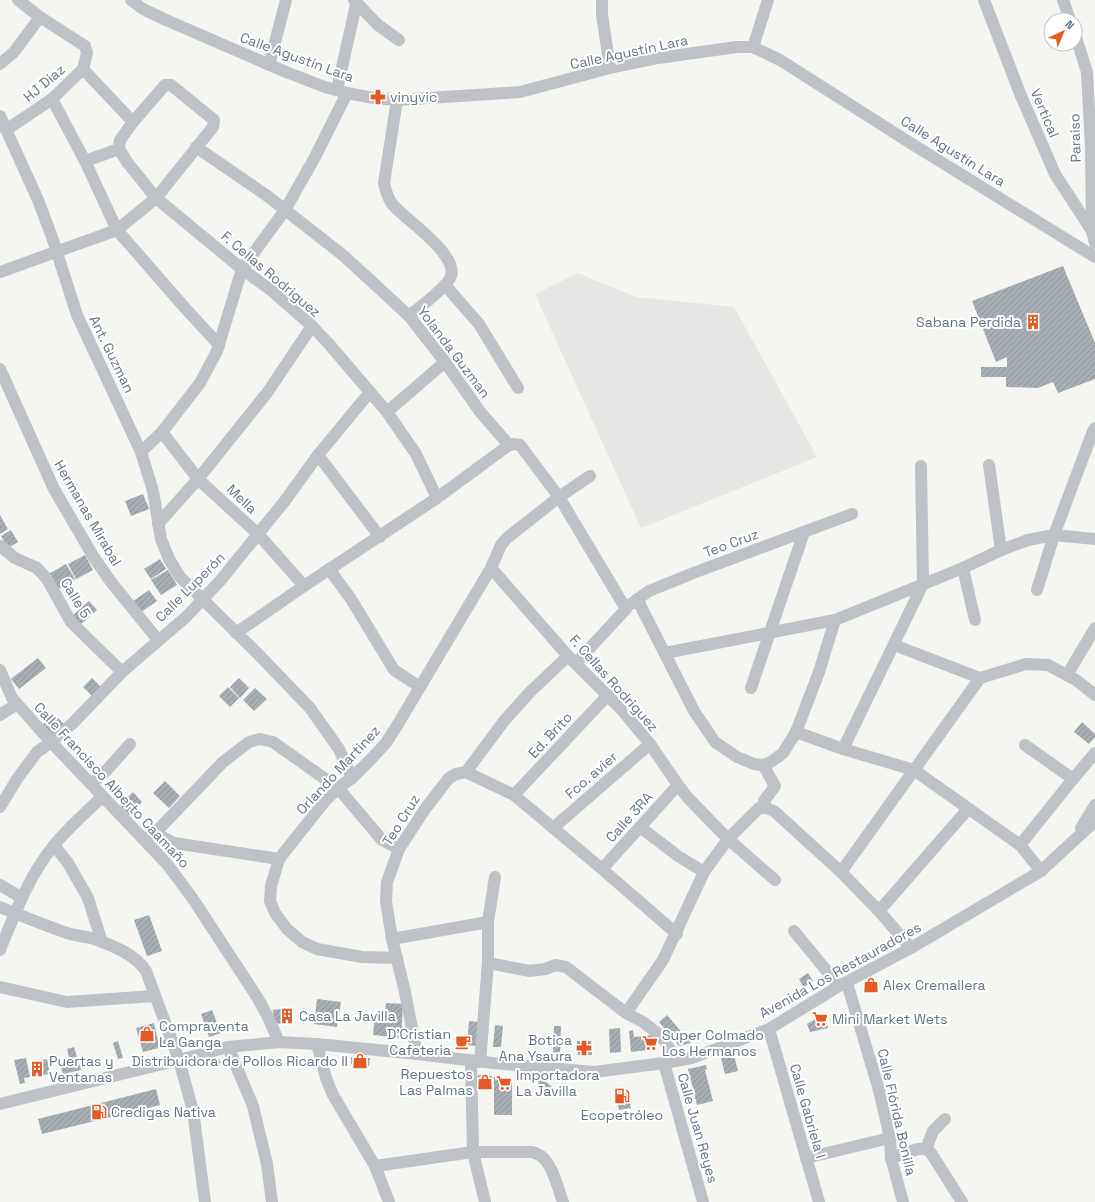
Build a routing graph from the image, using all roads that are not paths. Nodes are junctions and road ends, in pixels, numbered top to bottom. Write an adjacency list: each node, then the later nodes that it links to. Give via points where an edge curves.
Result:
1 (18, 0): 10 (street)
2 (131, 0): 15 (street, Calle Agustín Lara, via 166,20)
3 (286, 0): 15 (street)
4 (602, 0): 16 (street)
5 (768, 0): 12 (street)
6 (984, 0): 30 (street, Vertical, via 1021,96 1055,174)
7 (1062, 0): 9 (street)
8 (356, 1): 11 (street, via 378,25); 18 (street)
9 (1067, 12)
10 (40, 16): 14 (street, via 14,52); 17 (street, HJ Diaz, via 85,46 87,50)
11 (399, 40)
12 (753, 47): 16 (street, Calle Agustín Lara, via 658,58); 33 (street, Calle Agustín Lara, via 780,60)
13 (1081, 52): 30 (street, Paraiso, via 1087,72)
14 (0, 64)
15 (269, 65): 18 (street, Calle Agustín Lara)
16 (610, 68): 20 (street, Calle Agustín Lara, via 520,92)
17 (83, 69): 19 (street, HJ Diaz); 22 (street)
18 (342, 91): 20 (street, Calle Agustín Lara); 28 (street, via 315,157)
19 (52, 99): 23 (street, HJ Diaz); 26 (street)
20 (397, 100): 36 (street, via 384,182 387,195 393,205 439,247 451,263 451,276)
21 (0, 116): 23 (street, Ant. Guzman)
22 (133, 122): 24 (street, via 165,85 171,85 214,120 213,127); 25 (street, via 120,140)
23 (6, 130): 32 (street, Ant. Guzman, via 38,200)
24 (196, 147): 27 (street); 28 (street, Yolanda Guzman)
25 (119, 149): 26 (street); 27 (street, F. Cellas Rodriguez)
26 (85, 161): 29 (street)
27 (156, 198): 29 (street); 34 (street, F. Cellas Rodriguez)
28 (286, 210): 34 (street); 37 (street, Yolanda Guzman, via 344,256)
29 (117, 230): 32 (street); 39 (street)
30 (1092, 230): 31 (street, Paraiso)
31 (1095, 243)
32 (57, 252): 35 (street); 48 (street, Ant. Guzman, via 77,315)
33 (1095, 257)
34 (242, 269): 38 (street, F. Cellas Rodriguez); 39 (street)
35 (0, 272)
36 (445, 285): 37 (street); 42 (street, via 479,324)
37 (409, 316): 40 (street, Yolanda Guzman)
38 (312, 326): 43 (street, F. Cellas Rodriguez); 53 (street, via 267,393)
39 (219, 346): 46 (street, via 200,383)
40 (445, 362): 44 (street); 47 (street, Yolanda Guzman, via 481,413)
41 (0, 369): 79 (street, Hermanas Mirabal, via 54,489 81,536 111,582)
42 (518, 388)
43 (370, 392): 44 (street, F. Cellas Rodriguez); 49 (street, Calle Luperón)
44 (387, 412): 55 (street, F. Cellas Rodriguez, via 416,454)
45 (1095, 428): 60 (street)
46 (162, 432): 48 (street); 53 (street, Mella)
47 (509, 445): 54 (street, Yolanda Guzman, via 520,445); 55 (street)
48 (142, 452): 57 (street, Ant. Guzman, via 153,491)
49 (318, 455): 59 (street, Calle Luperón); 61 (street)
50 (989, 465): 64 (street)
51 (921, 466): 68 (street)
52 (590, 476): 54 (street, Orlando Martinez)
53 (198, 479): 57 (street); 59 (street, Mella)
54 (559, 497): 65 (street, Orlando Martinez, via 507,538); 73 (street, Yolanda Guzman)
55 (437, 498): 61 (street)
56 (852, 514): 58 (street, Teo Cruz)
57 (158, 524): 71 (street, Ant. Guzman, via 169,559 180,576)
58 (804, 532): 72 (street, Teo Cruz, via 649,590); 78 (street)
59 (259, 535): 69 (street, Mella); 71 (street, Calle Luperón)
60 (1054, 535): 62 (street); 64 (street, via 1028,540); 70 (street)
61 (380, 537): 67 (street)
62 (1095, 539)
63 (0, 546): 84 (street, Calle 5, via 15,558 37,568 47,579 71,622)
64 (1001, 550): 66 (street)
65 (491, 568): 82 (street, F. Cellas Rodriguez); 87 (street, Orlando Martinez)
66 (963, 568): 68 (street); 75 (street)
67 (329, 569): 69 (street); 87 (street, via 351,599 394,670)
68 (923, 584): 74 (street); 80 (street)
69 (304, 586): 77 (street)
70 (1037, 590)
71 (202, 599): 77 (street, Ant. Guzman); 79 (street, Calle Luperón, via 186,617)
72 (637, 599): 73 (street, Teo Cruz); 81 (street)
73 (626, 609): 82 (street)
74 (835, 620): 78 (street); 93 (street)
75 (975, 620)
76 (1095, 628): 85 (street)
77 (236, 633): 103 (street, Ant. Guzman, via 310,708 339,750)
78 (769, 633): 81 (street); 88 (street)
79 (158, 640): 84 (street, Calle Luperón)
80 (894, 645): 86 (street); 98 (street)
81 (665, 653): 100 (street, via 694,711 715,742 737,757)
82 (572, 659): 89 (street, F. Cellas Rodriguez); 102 (street, via 530,692 504,721)
83 (0, 670): 91 (street, Calle Francisco Alberto Caamaño)
84 (122, 672): 94 (street, Calle Luperón)
85 (1067, 675): 86 (street, via 1048,665 1026,664); 90 (street)
86 (980, 678): 101 (street)
87 (420, 687): 103 (street, Orlando Martinez, via 386,743)
88 (751, 688)
89 (608, 695): 96 (street, F. Cellas Rodriguez); 108 (street, Ed. Brito)
90 (1095, 695)
91 (17, 704): 92 (street); 94 (street, Calle Francisco Alberto Caamaño)
92 (0, 715)
93 (796, 732): 98 (street); 100 (street, via 783,753)
94 (51, 742): 105 (street, Calle Francisco Alberto Caamaño); 111 (street, Calle Luperón, via 37,752)
95 (130, 744): 105 (street)
96 (650, 744): 106 (street, F. Cellas Rodriguez); 116 (street, Fco. avier)
97 (1025, 745): 104 (street)
98 (843, 749): 101 (street)
99 (1095, 754): 104 (street)
100 (763, 765): 112 (street, via 775,786 764,801)
101 (914, 770): 113 (street); 127 (street)
102 (466, 772): 108 (street); 122 (street, Teo Cruz, via 456,774 445,782)
103 (352, 778): 107 (street, Orlando Martinez)
104 (1073, 779): 121 (street)
105 (91, 784): 109 (street, Calle Francisco Alberto Caamaño)
106 (678, 785): 115 (street, Calle 3RA); 118 (street, F. Cellas Rodriguez)
107 (338, 788): 117 (street, via 273,742 260,739 249,742 223,762); 122 (street, via 382,840); 123 (street, Orlando Martinez)
108 (514, 795): 116 (street)
109 (102, 797): 117 (street, Calle Francisco Alberto Caamaño); 120 (street)
110 (1095, 805): 119 (street)
111 (0, 807)
112 (766, 808): 118 (street, via 759,808); 127 (street, via 774,811)
113 (968, 809): 121 (street); 133 (street)
114 (1095, 821): 119 (street, Avenida Los Restauradores)
115 (640, 827): 124 (street, Calle 3RA); 126 (street)
116 (553, 828): 124 (street)
117 (150, 836): 123 (street, via 174,843); 149 (street, Calle Francisco Alberto Caamaño, via 257,997)
118 (728, 839): 126 (street); 129 (street, F. Cellas Rodriguez)
119 (1074, 840): 125 (street, Avenida Los Restauradores)
120 (54, 845): 131 (street, via 32,877); 139 (street, via 68,863 88,898)
121 (1020, 845): 125 (street)
122 (398, 849): 138 (street, Teo Cruz, via 387,882 386,895)
123 (279, 859): 142 (street, Orlando Martinez, via 271,886 270,901 287,929 302,942 317,949)
124 (602, 869): 137 (street)
125 (1041, 871): 140 (street, Avenida Los Restauradores)
126 (704, 872): 137 (street)
127 (841, 872): 133 (street)
128 (495, 877): 135 (street)
129 (776, 880)
130 (0, 885): 131 (street)
131 (22, 898): 134 (street)
132 (0, 907): 134 (street)
133 (879, 911): 140 (street)
134 (15, 913): 139 (street, via 68,933); 141 (street)
135 (488, 922): 138 (street); 143 (street)
136 (794, 931): 144 (street)
137 (676, 934): 147 (street, via 663,960)
138 (392, 939): 142 (street, Teo Cruz)
139 (102, 942): 146 (street, via 142,964)
140 (911, 948): 144 (street, Avenida Los Restauradores)
141 (0, 950)
142 (397, 958): 152 (street, Teo Cruz)
143 (488, 963): 147 (street, via 530,971 556,965 566,967); 155 (street)
144 (843, 985): 148 (street, Avenida Los Restauradores); 159 (street, Calle Flórida Bonilla, via 879,1090)
145 (0, 987): 146 (street, via 67,1002)
146 (154, 996): 153 (street)
147 (626, 1013): 154 (street, via 661,1036)
148 (768, 1028): 154 (street, Avenida Los Restauradores, via 692,1058); 162 (street, Calle Gabriela I)
149 (279, 1042): 150 (street, Avenida Los Restauradores); 151 (street, Avenida Los Restauradores)
150 (317, 1044): 152 (street, Avenida Los Restauradores); 164 (street, via 333,1095)
151 (228, 1047): 153 (street, Avenida Los Restauradores); 166 (street, via 253,1106)
152 (417, 1054): 155 (street, Avenida Los Restauradores)
153 (179, 1060): 157 (street, Avenida Los Restauradores); 165 (street, via 193,1112)
154 (678, 1060): 156 (street, Avenida Los Restauradores)
155 (476, 1061): 156 (street, Avenida Los Restauradores, via 594,1072); 161 (street)
156 (664, 1063): 170 (street, Calle Juan Reyes)
157 (0, 1104)
158 (945, 1120): 160 (street, via 933,1131)
159 (890, 1138): 162 (street); 163 (street, Calle Flórida Bonilla)
160 (926, 1149): 163 (street); 173 (street)
161 (473, 1152): 164 (street); 168 (street); 169 (street, via 532,1152 541,1156 554,1176)
162 (806, 1158): 171 (street, Calle Gabriela I)
163 (891, 1158): 172 (street, Calle Flórida Bonilla)
164 (375, 1166): 167 (street)
165 (204, 1202)
166 (272, 1202)
167 (389, 1202)
168 (485, 1202)
169 (563, 1202)
170 (703, 1202)
171 (819, 1202)
172 (903, 1202)
173 (962, 1202)

